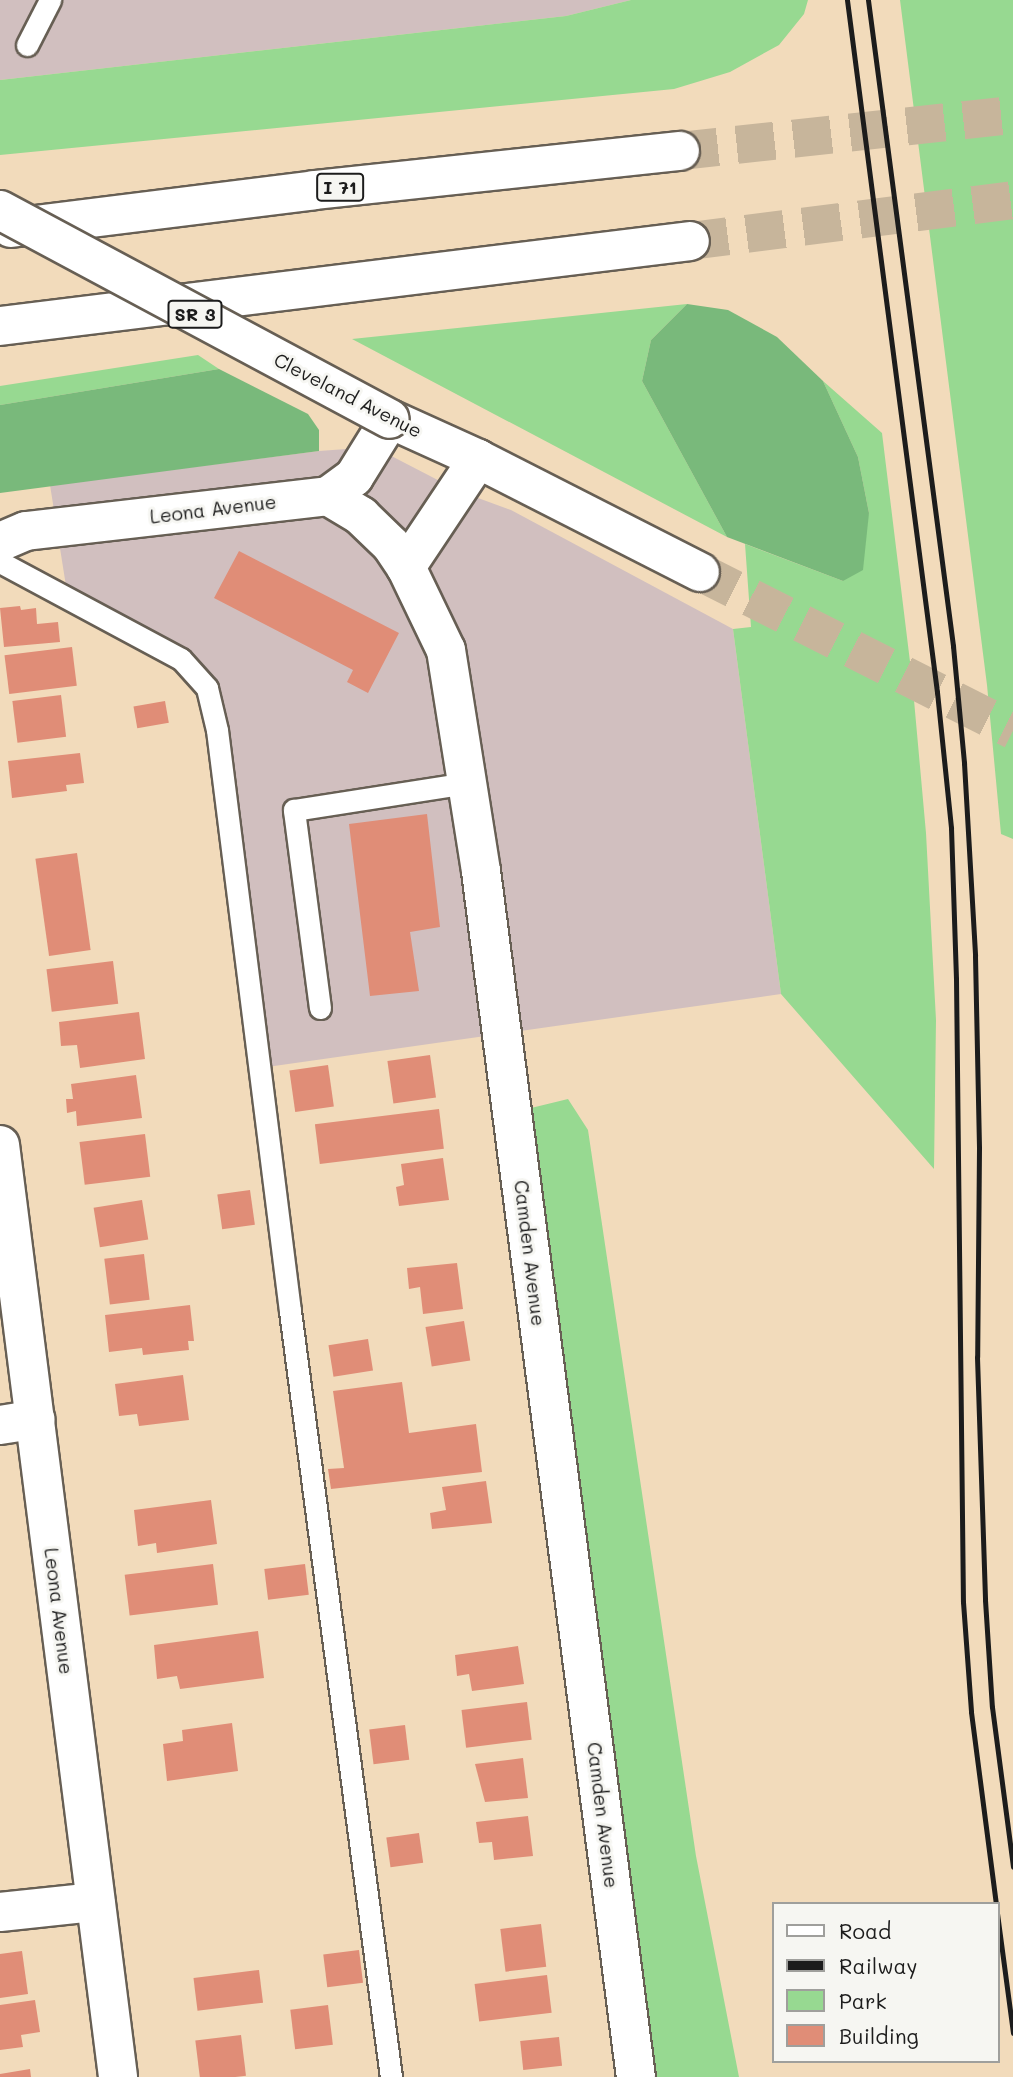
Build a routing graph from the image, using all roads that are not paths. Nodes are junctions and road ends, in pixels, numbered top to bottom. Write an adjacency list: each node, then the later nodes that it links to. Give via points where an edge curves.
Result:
1 (50, 0): 2 (lane)
2 (27, 45)
3 (680, 151): 5 (main road, I 71)
4 (0, 210): 8 (main road, Cleveland Avenue / SR 3, bridge)
5 (0, 229)
6 (690, 241): 7 (main road)
7 (0, 326)
8 (390, 419): 9 (main road, Cleveland Avenue / SR 3); 10 (main road, via 354,477)
9 (478, 459): 13 (main road); 14 (main road, Cleveland Avenue / SR 3)
10 (328, 496): 11 (main road, Leona Avenue, via 26,531); 13 (main road, Camden Avenue, via 361,516)
11 (0, 542)
12 (0, 562): 22 (lane, via 181,659 207,688 218,730)
13 (406, 567): 15 (main road, Camden Avenue, via 446,650)
14 (700, 572)
15 (467, 783): 16 (lane, via 293,810); 23 (main road, Camden Avenue)
16 (320, 1008)
17 (0, 1145): 18 (main road, Leona Avenue)
18 (18, 1422): 19 (main road, Leona Avenue)
19 (95, 1902): 20 (main road); 21 (main road, Leona Avenue)
20 (0, 1912)
21 (118, 2077)
22 (391, 2077)
23 (636, 2077)

